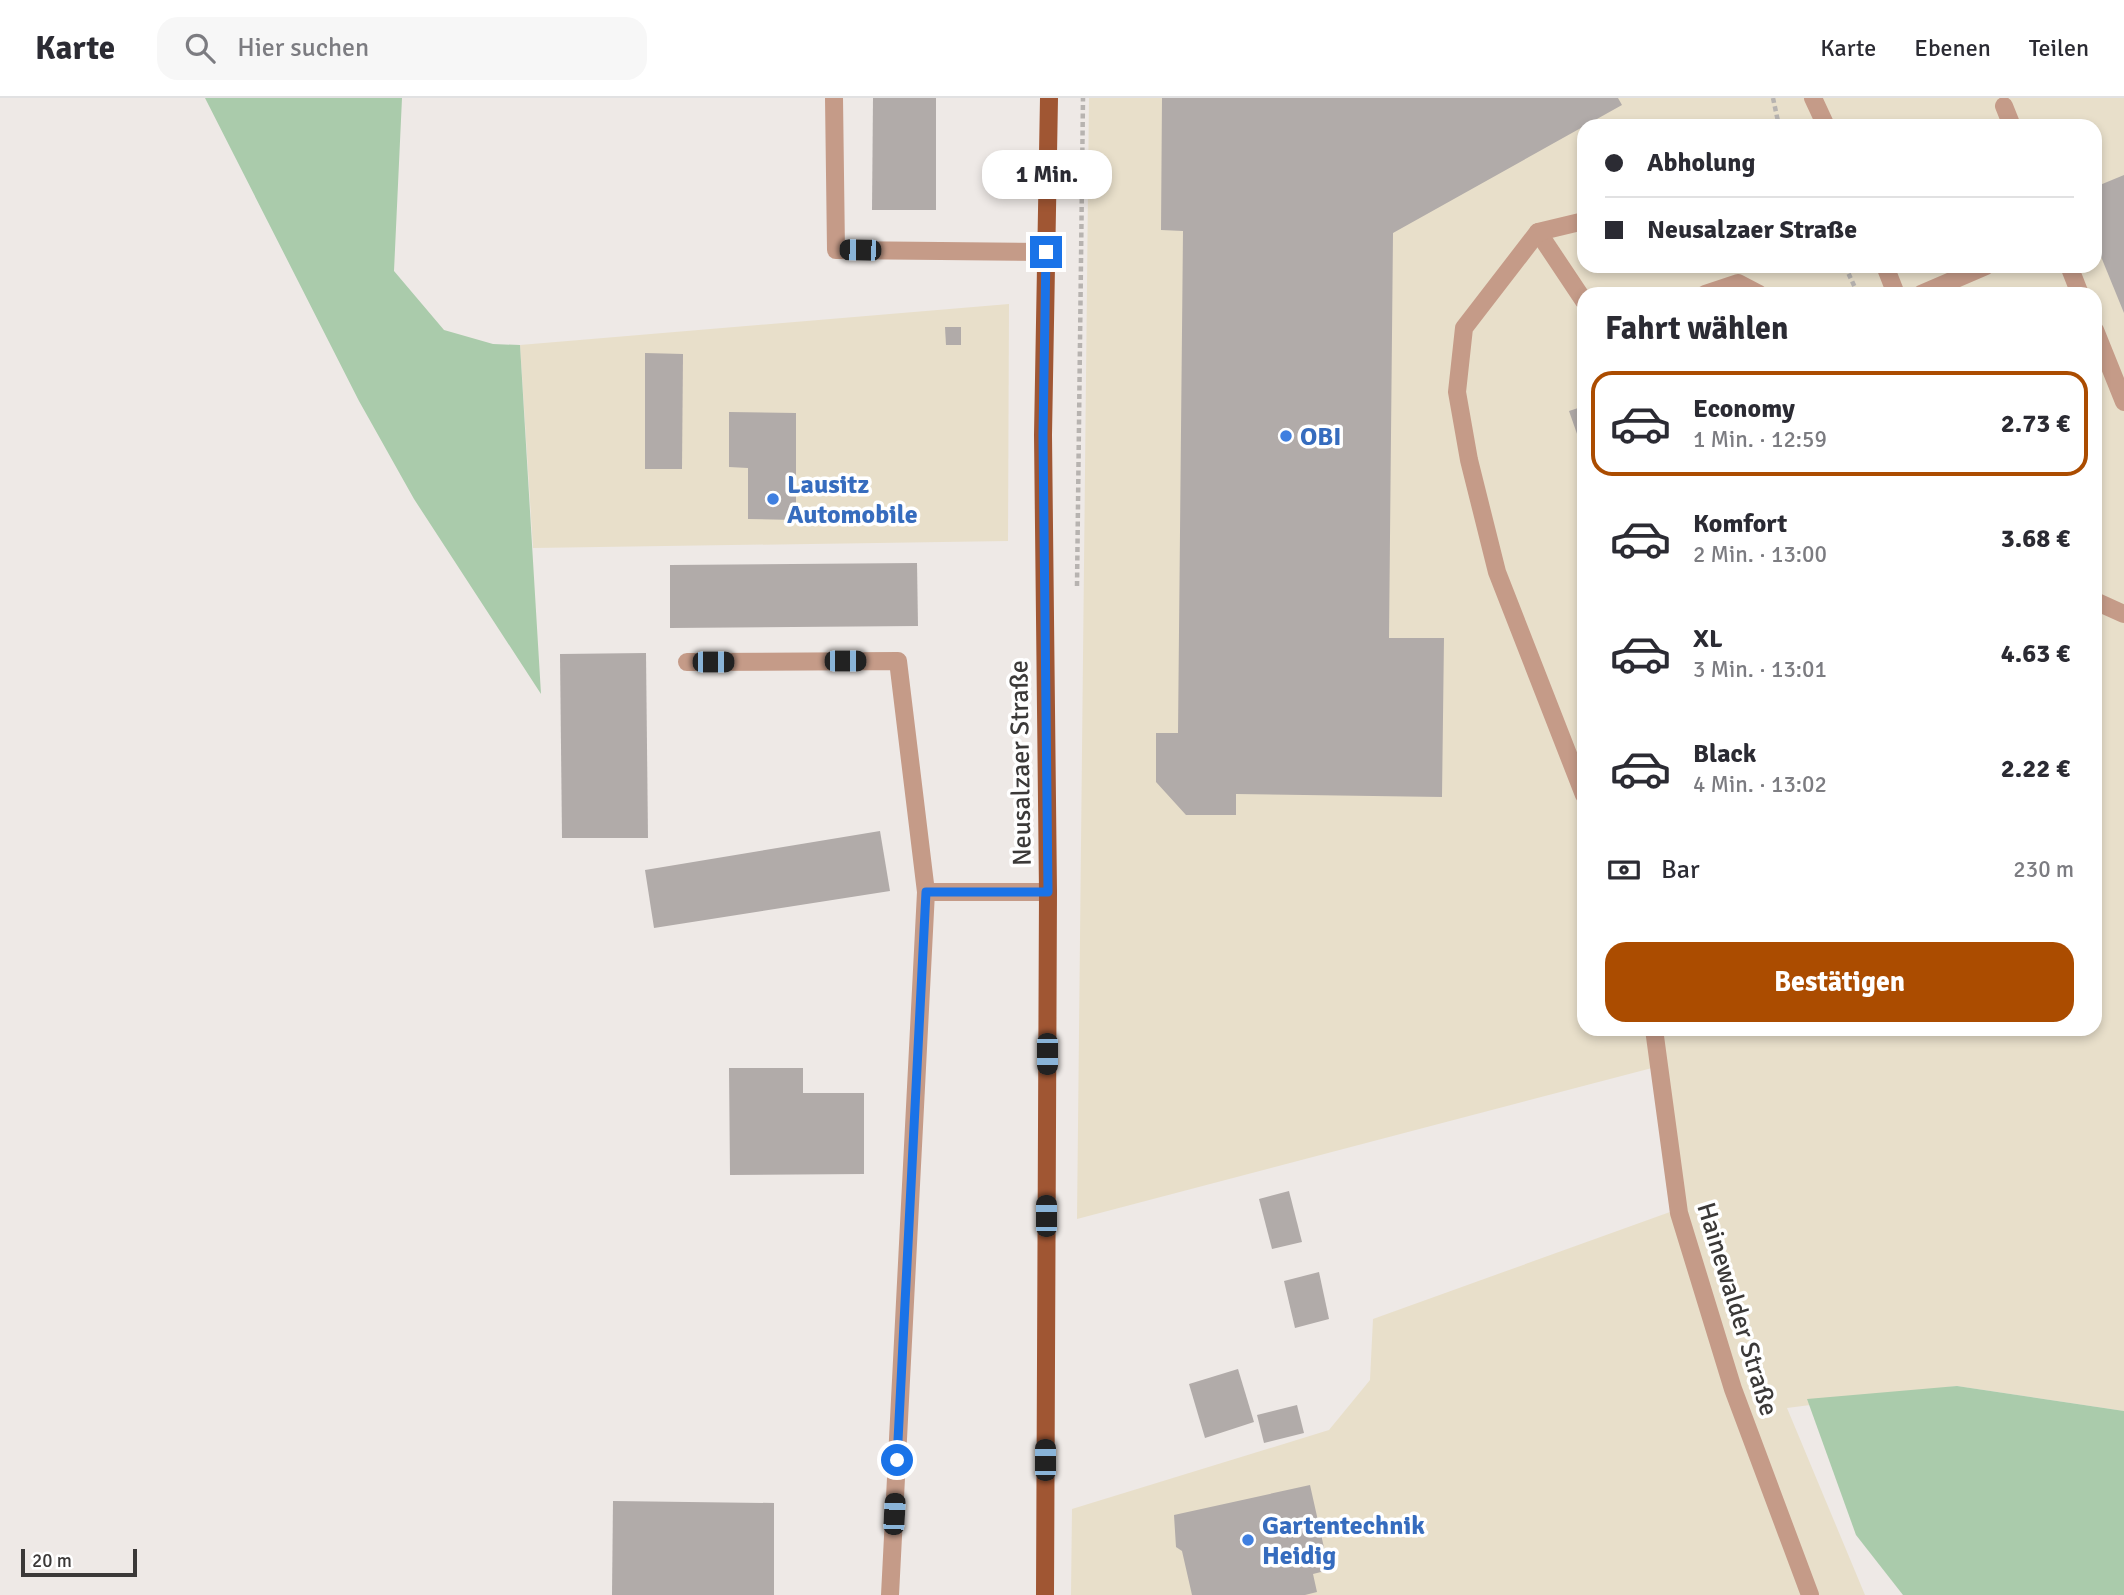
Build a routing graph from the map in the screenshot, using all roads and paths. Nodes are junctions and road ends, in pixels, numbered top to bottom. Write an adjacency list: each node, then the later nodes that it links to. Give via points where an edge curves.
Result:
1 (834, 98): 11 (street, via 836,250)
2 (1049, 98): 11 (main road, Neusalzaer Straße)
3 (1773, 98): 6 (path)
4 (1813, 98): 7 (street)
5 (2004, 106): 8 (street)
6 (1778, 119)
7 (1823, 119)
8 (2009, 119)
9 (1577, 224): 10 (street)
10 (1538, 232): 16 (street); 22 (street, via 1464,328 1457,392 1497,572)
11 (1046, 252): 24 (main road, Neusalzaer Straße, via 1043,435)
12 (1970, 273): 15 (street)
13 (1726, 287): 14 (street, via 1738,283)
14 (1746, 287)
15 (1938, 287)
16 (1577, 290)
17 (2102, 347): 18 (street)
18 (2124, 402)
19 (2102, 604): 20 (street)
20 (2124, 614)
21 (687, 662): 23 (street, via 898,661)
22 (1577, 777)
23 (926, 892): 24 (street); 26 (street)
24 (1048, 892): 27 (main road, Neusalzaer Straße)
25 (1655, 1036): 28 (street, Hainewalder Straße, via 1679,1213 1733,1389)
26 (890, 1595)
27 (1045, 1595)
28 (1810, 1595)

